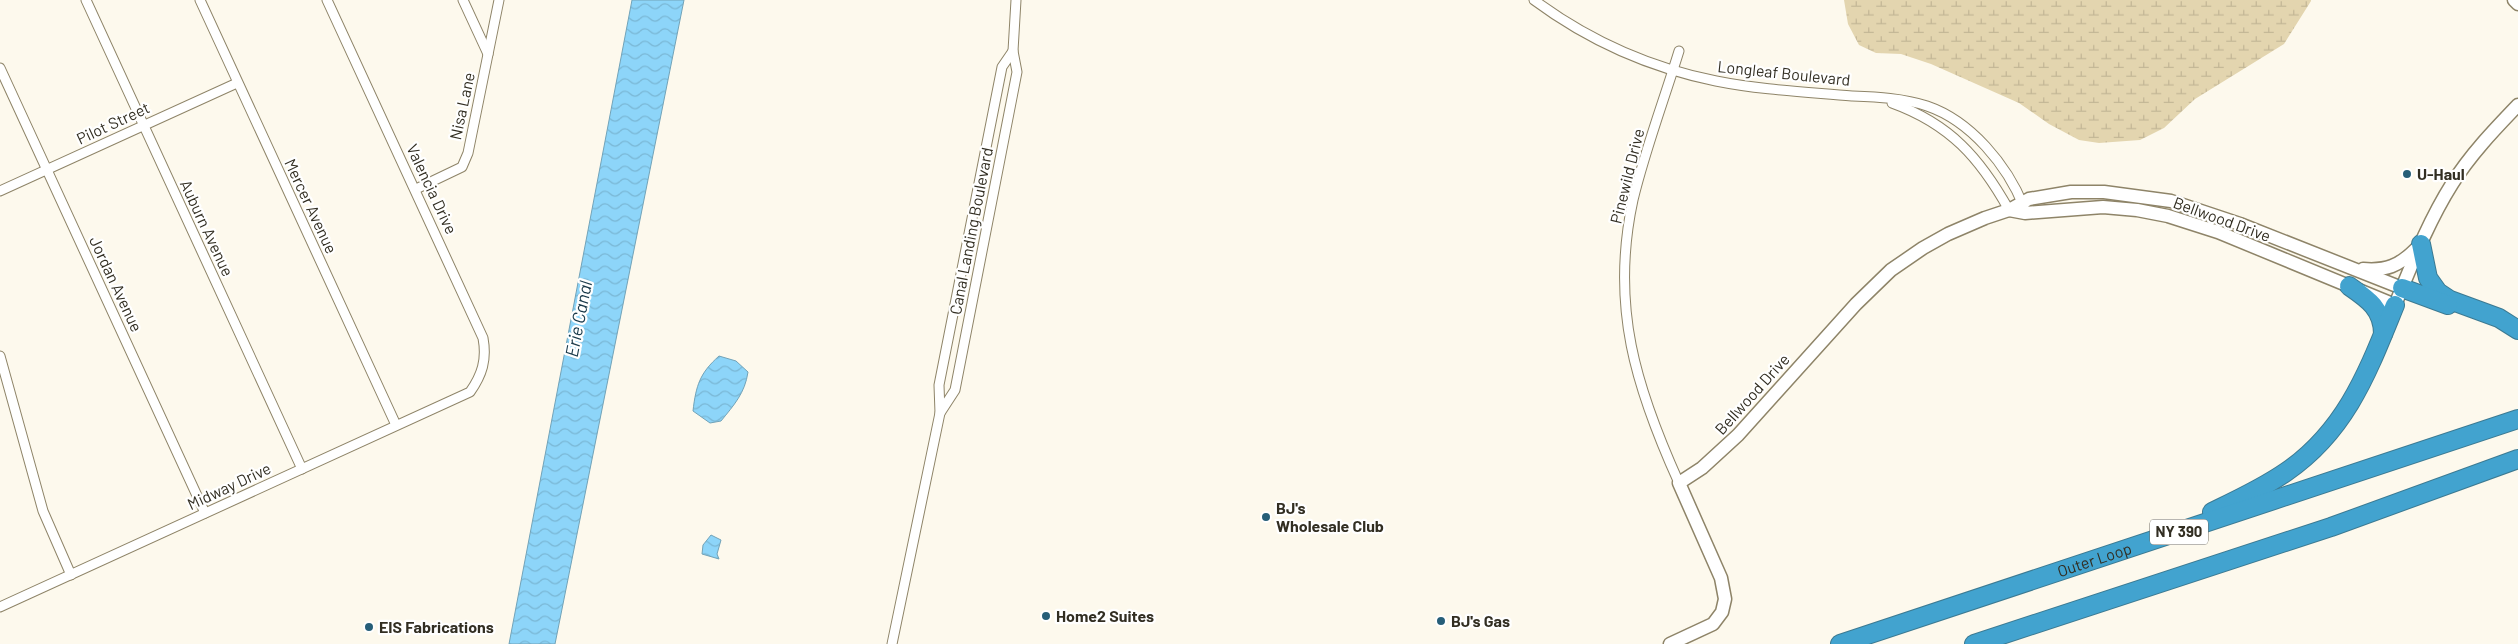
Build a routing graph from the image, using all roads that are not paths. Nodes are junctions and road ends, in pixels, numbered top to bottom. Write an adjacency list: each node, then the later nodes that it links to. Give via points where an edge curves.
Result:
1 (86, 0): 18 (street, Auburn Avenue)
2 (200, 0): 15 (street, Mercer Avenue)
3 (327, 0): 20 (street, Valencia Drive)
4 (463, 0): 12 (street)
5 (499, 0): 12 (street, Nisa Lane)
6 (1016, 0): 10 (street, Canal Landing Boulevard)
7 (1534, 0): 14 (street, Longleaf Boulevard, via 1603,42)
8 (2514, 0): 9 (street)
9 (2518, 4)
10 (1013, 50): 33 (street, Canal Landing Boulevard, via 1002,67 939,385); 33 (street, Canal Landing Boulevard, via 1017,72 955,390)
11 (1679, 51): 14 (street, Pinewild Drive)
12 (488, 54): 20 (street, Nisa Lane, via 468,153 462,167)
13 (0, 68): 19 (street, Jordan Avenue)
14 (1673, 71): 16 (street, Longleaf Boulevard, via 1743,86); 40 (street, Pinewild Drive, via 1633,201 1625,286 1629,336 1640,386)
15 (238, 83): 18 (street, Pilot Street); 35 (street, Mercer Avenue)
16 (1870, 97): 22 (street, Longleaf Boulevard, via 1921,104 1957,122 1992,155); 23 (street, Longleaf Boulevard, via 1917,114 1958,140 1984,169)
17 (2518, 105): 24 (street, via 2462,169)
18 (144, 126): 19 (street, Pilot Street); 38 (street, Auburn Avenue)
19 (47, 170): 21 (street, Pilot Street); 41 (street, Jordan Avenue)
20 (416, 189): 32 (street, Valencia Drive, via 483,338 486,351 484,366)
21 (0, 191)
22 (2023, 207): 23 (street, Bellwood Drive); 25 (street, Bellwood Drive, via 2050,194 2086,191 2154,197 2219,216); 26 (street, Bellwood Drive, via 2103,207 2168,216 2218,232)
23 (2009, 210): 40 (street, Bellwood Drive, via 1948,234 1891,270 1732,441)
24 (2421, 244): 25 (street, via 2399,265 2386,269); 27 (street); 29 (highway, via 2428,278 2438,292 2450,300 2499,318)
25 (2354, 269): 27 (street, Bellwood Drive)
26 (2349, 286): 28 (street, Bellwood Drive); 30 (highway, via 2374,305 2381,318)
27 (2402, 288): 28 (street); 29 (highway)
28 (2395, 306): 30 (highway)
29 (2518, 331)
30 (2383, 335): 42 (highway, via 2344,415 2304,459 2256,490)
31 (0, 356): 43 (street, via 43,510)
32 (470, 392): 35 (street, Midway Drive)
33 (940, 413): 45 (street, Canal Landing Boulevard)
34 (2518, 419): 42 (highway, Outer Loop / NY 390)
35 (396, 425): 38 (street, Midway Drive)
36 (2518, 459): 39 (highway, NY 390)
37 (2518, 467): 39 (highway)
38 (302, 469): 41 (street, Midway Drive)
39 (2458, 482): 48 (highway, NY 390)
40 (1679, 483): 46 (street, via 1721,578 1726,599 1713,624)
41 (205, 513): 43 (street, Midway Drive)
42 (2134, 548): 47 (highway, Outer Loop / NY 390)
43 (71, 576): 44 (street, Midway Drive)
44 (0, 606)
45 (892, 644)
46 (1670, 644)
47 (1840, 644)
48 (1974, 644)

